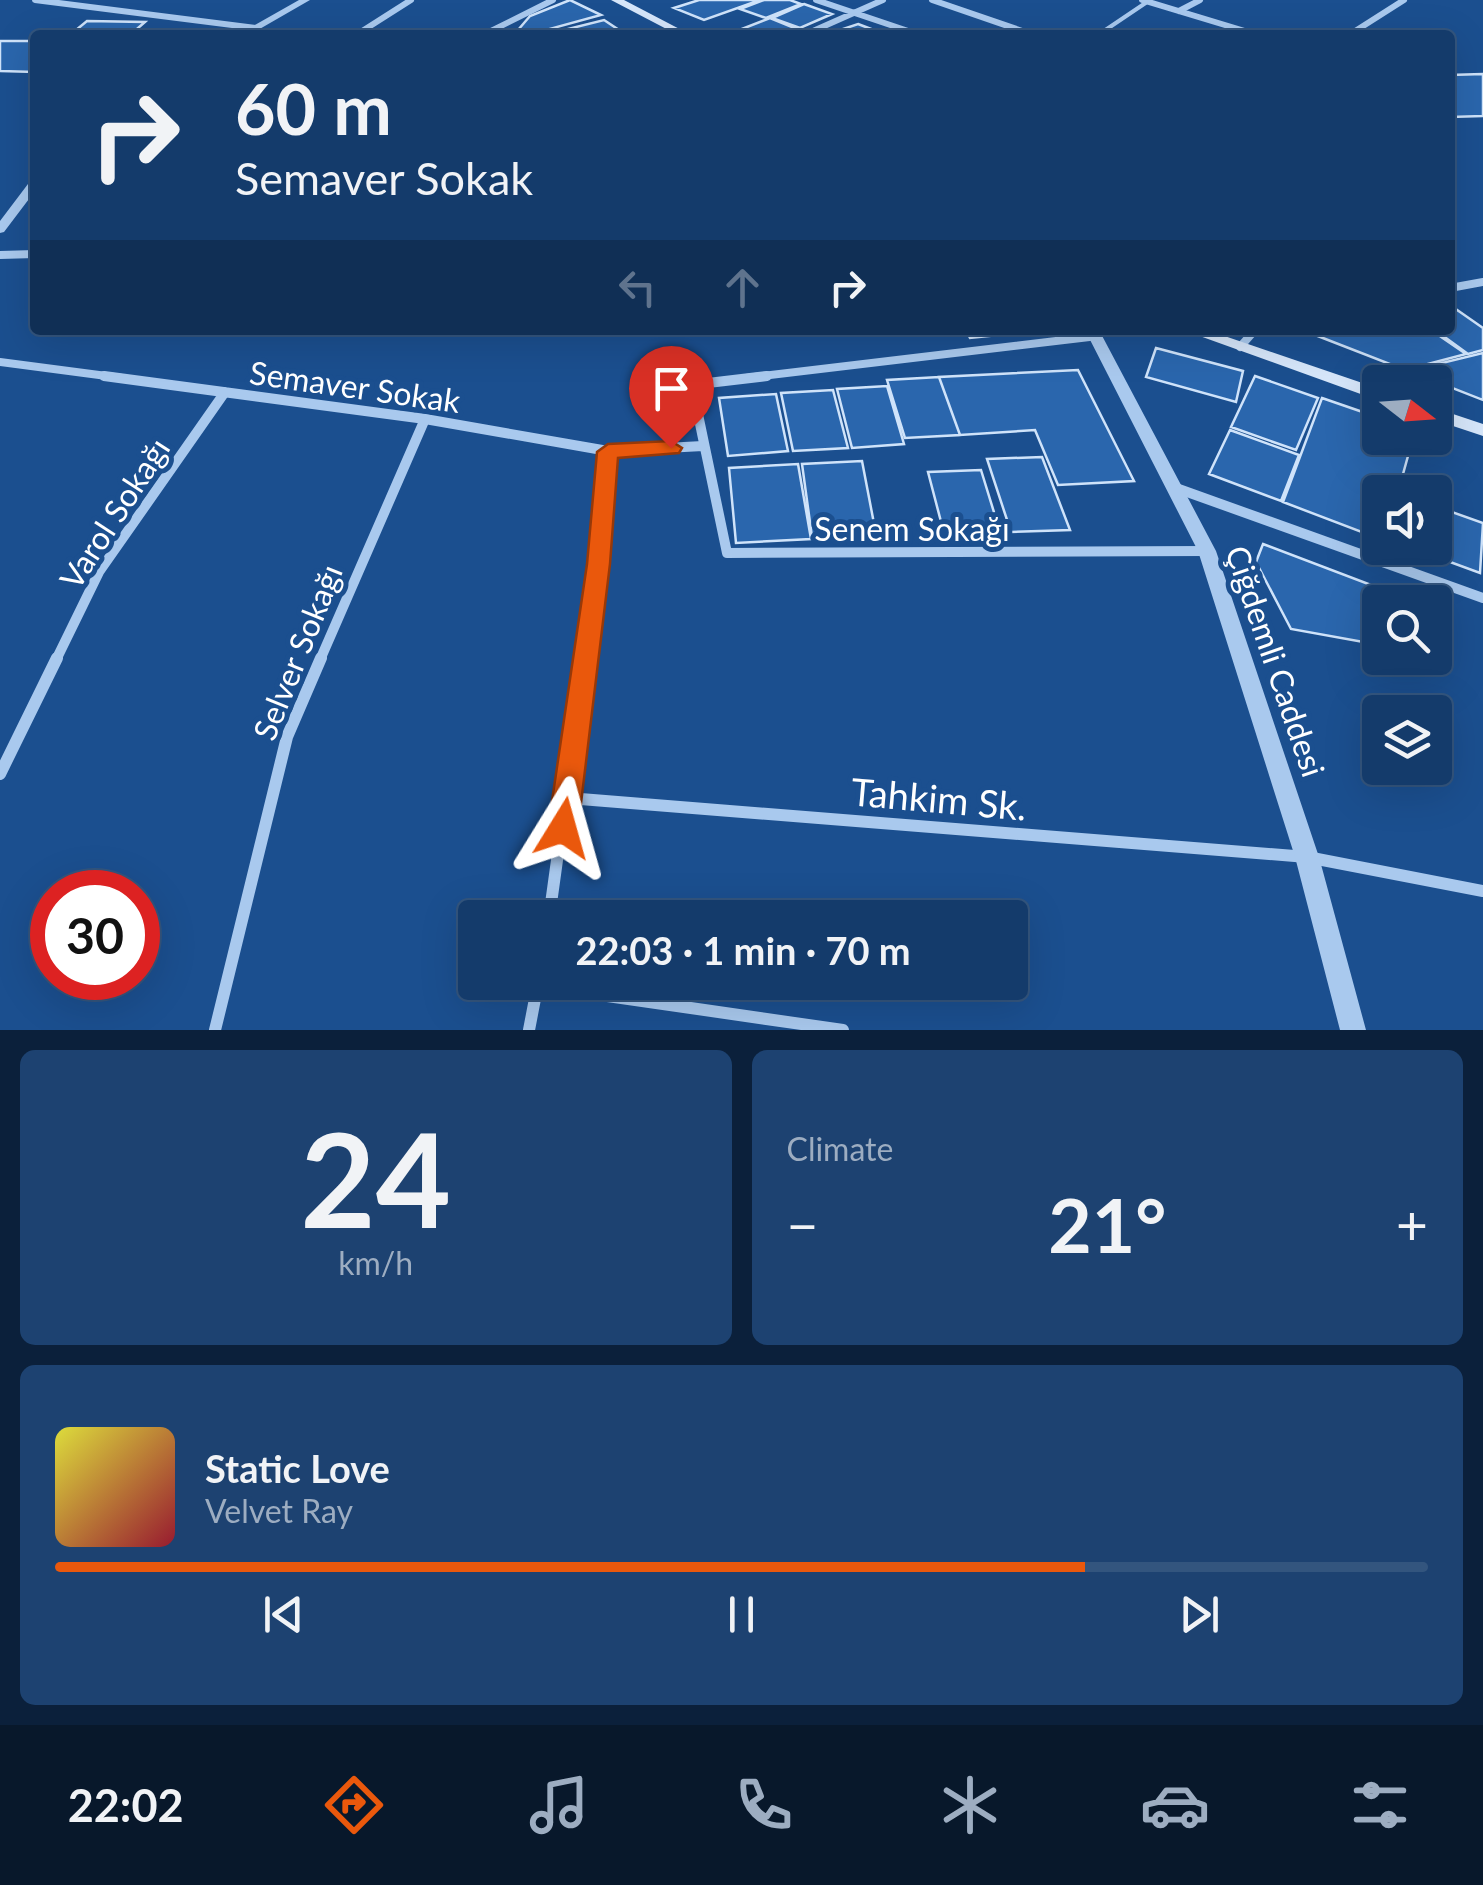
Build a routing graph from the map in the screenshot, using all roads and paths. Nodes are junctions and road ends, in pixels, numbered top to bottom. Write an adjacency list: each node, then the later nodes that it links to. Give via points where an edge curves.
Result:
1 (35, 0): 14 (street)
2 (306, 0): 14 (street)
3 (411, 0): 16 (street)
4 (553, 0): 17 (street)
5 (616, 0): 18 (main road)
6 (816, 0): 13 (street)
7 (883, 0): 13 (street)
8 (932, 0): 21 (street)
9 (1200, 0): 12 (street)
10 (1404, 0): 24 (street)
11 (1144, 1): 12 (street); 22 (lane)
12 (1179, 11): 23 (street)
13 (858, 14): 19 (street); 20 (street)
14 (256, 28): 15 (street)
15 (252, 30)
16 (364, 30)
17 (492, 30)
18 (676, 30)
19 (817, 30)
20 (905, 30)
21 (1019, 30)
22 (1105, 30)
23 (1242, 30)
24 (1357, 30)
25 (30, 188): 26 (street)
26 (7, 210): 27 (street)
27 (0, 229)
28 (30, 254): 29 (street)
29 (0, 255)
30 (1483, 282): 31 (street)
31 (1455, 287)
32 (1080, 335): 43 (street, via 708,383 695,400)
33 (1096, 335): 45 (street, Çiğdemli Caddesi)
34 (1206, 335): 36 (main road)
35 (1251, 335): 36 (street)
36 (1240, 347): 38 (main road)
37 (0, 362): 39 (street, Semaver Sokak)
38 (1362, 389)
39 (225, 392): 40 (street, Semaver Sokak); 48 (street, Varol Sokağı, via 98,572)
40 (426, 419): 44 (street, Semaver Sokak); 55 (street, Selver Sokağı, via 287,737)
41 (1452, 420): 42 (main road)
42 (1483, 430)
43 (703, 446): 44 (street, Semaver Sokak); 46 (street, Senem Sokağı, via 726,553)
44 (608, 452): 49 (street)
45 (1170, 486): 46 (street, Çiğdemli Caddesi); 47 (street)
46 (1207, 551): 50 (street, Çiğdemli Caddesi)
47 (1483, 598)
48 (0, 774)
49 (568, 798): 50 (street, Tahkim Sk.); 52 (street)
50 (1306, 857): 51 (street, Tahkim Sk.); 58 (street, Çiğdemli Caddesi)
51 (1483, 891)
52 (551, 900)
53 (535, 1000): 56 (street)
54 (644, 1000): 57 (street)
55 (215, 1030)
56 (529, 1030)
57 (843, 1030)
58 (1353, 1030)

